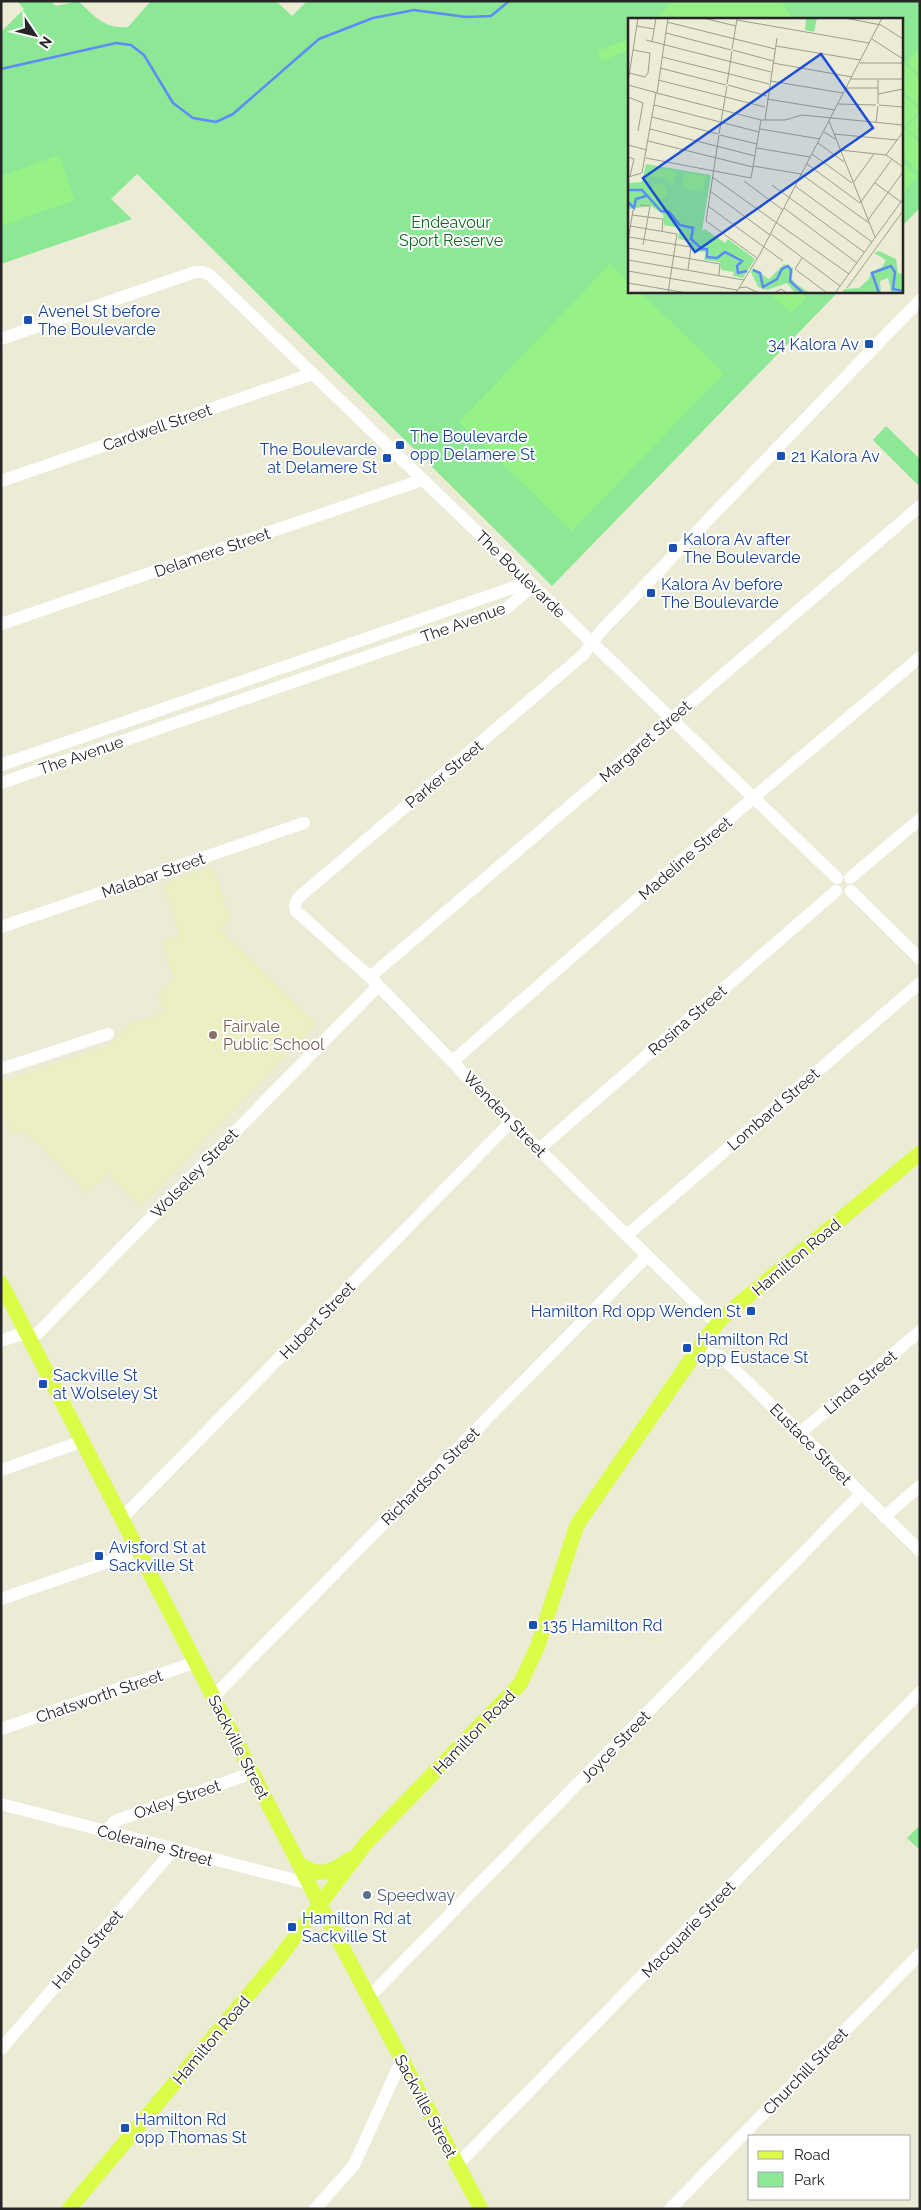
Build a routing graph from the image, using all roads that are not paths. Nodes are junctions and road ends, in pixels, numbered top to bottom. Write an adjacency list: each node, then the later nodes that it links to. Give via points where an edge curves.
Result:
1 (920, 300): 9 (street, Parker Street)
2 (1, 339): 3 (street, The Boulevarde, via 195,272 203,272 210,275)
3 (312, 374): 4 (street, The Boulevarde); 5 (street, Cardwell Street)
4 (422, 480): 7 (street, The Boulevarde); 8 (street, Delamere Street)
5 (1, 481)
6 (920, 506): 11 (street, Margaret Street)
7 (529, 582): 9 (street, The Boulevarde); 12 (street, The Avenue); 13 (street, The Avenue, via 527,591 507,608)
8 (1, 624)
9 (591, 642): 11 (street, The Boulevarde); 19 (street, Parker Street, via 576,661 298,898)
10 (920, 657): 14 (street, Madeline Street)
11 (671, 718): 14 (street, The Boulevarde); 22 (street, Margaret Street)
12 (1, 765)
13 (1, 783)
14 (754, 799): 17 (street, The Boulevarde); 25 (street, Madeline Street)
15 (920, 819): 18 (street)
16 (304, 823): 20 (street, Malabar Street)
17 (837, 884): 18 (street, via 842,875); 28 (street, Rosina Street)
18 (850, 884): 21 (street)
19 (295, 905): 22 (street, Wenden Street, via 296,911)
20 (1, 927)
21 (920, 959)
22 (374, 982): 25 (street, Wenden Street); 35 (street, Wolseley Street, via 37,1334)
23 (920, 983): 30 (street, Lombard Street)
24 (108, 1034): 26 (street)
25 (454, 1061): 27 (street, Wenden Street)
26 (1, 1069)
27 (511, 1122): 28 (street, Wenden Street); 45 (street, Hubert Street)
28 (538, 1149): 30 (street, Wenden Street)
29 (920, 1154): 33 (main road, Hamilton Road)
30 (627, 1236): 31 (street, Wenden Street)
31 (647, 1256): 33 (street, Wenden Street); 51 (street, Richardson Street)
32 (1, 1283): 35 (main road, Sackville Street)
33 (716, 1326): 37 (main road, Hamilton Road); 38 (street, via 715,1340)
34 (920, 1331): 39 (street, Linda Street)
35 (28, 1336): 36 (street, Wolseley Street, via 18,1335); 40 (main road, Sackville Street)
36 (1, 1341)
37 (694, 1353): 38 (street); 56 (main road, Hamilton Road, via 577,1525 537,1648 520,1684)
38 (722, 1357): 39 (street, Eustace Street)
39 (800, 1433): 43 (street, Eustace Street)
40 (83, 1441): 41 (street); 45 (main road, Sackville Street)
41 (1, 1470)
42 (920, 1486): 44 (street)
43 (860, 1494): 44 (street, Eustace Street); 62 (street, Joyce Street)
44 (884, 1517): 47 (street, Eustace Street)
45 (122, 1518): 46 (main road, Sackville Street)
46 (140, 1551): 48 (street); 49 (main road, Sackville Street)
47 (920, 1551)
48 (1, 1599)
49 (196, 1662): 51 (main road, Sackville Street); 52 (street, Chatsworth Street)
50 (920, 1692): 65 (street, Macquarie Street)
51 (213, 1697): 53 (main road, Sackville Street)
52 (1, 1729)
53 (252, 1773): 55 (street, Oxley Street, via 118,1820); 58 (main road, Sackville Street)
54 (2, 1805): 55 (street, Coleraine Street)
55 (107, 1832): 57 (street, Coleraine Street)
56 (367, 1842): 58 (main road, via 349,1859 326,1872 312,1872); 60 (main road, Hamilton Road)
57 (174, 1849): 59 (street, Coleraine Street); 63 (street, Harold Street)
58 (299, 1862): 59 (main road, Sackville Street)
59 (310, 1884): 60 (main road, Sackville Street)
60 (320, 1905): 62 (main road, Sackville Street); 66 (main road, Hamilton Road)
61 (920, 1954): 69 (street, Churchill Street)
62 (369, 1997): 64 (main road, Sackville Street)
63 (1, 2049)
64 (402, 2059): 65 (main road, Sackville Street); 67 (street, via 354,2165)
65 (457, 2165): 68 (main road, Sackville Street)
66 (69, 2209)
67 (315, 2209)
68 (481, 2209)
69 (670, 2209)

